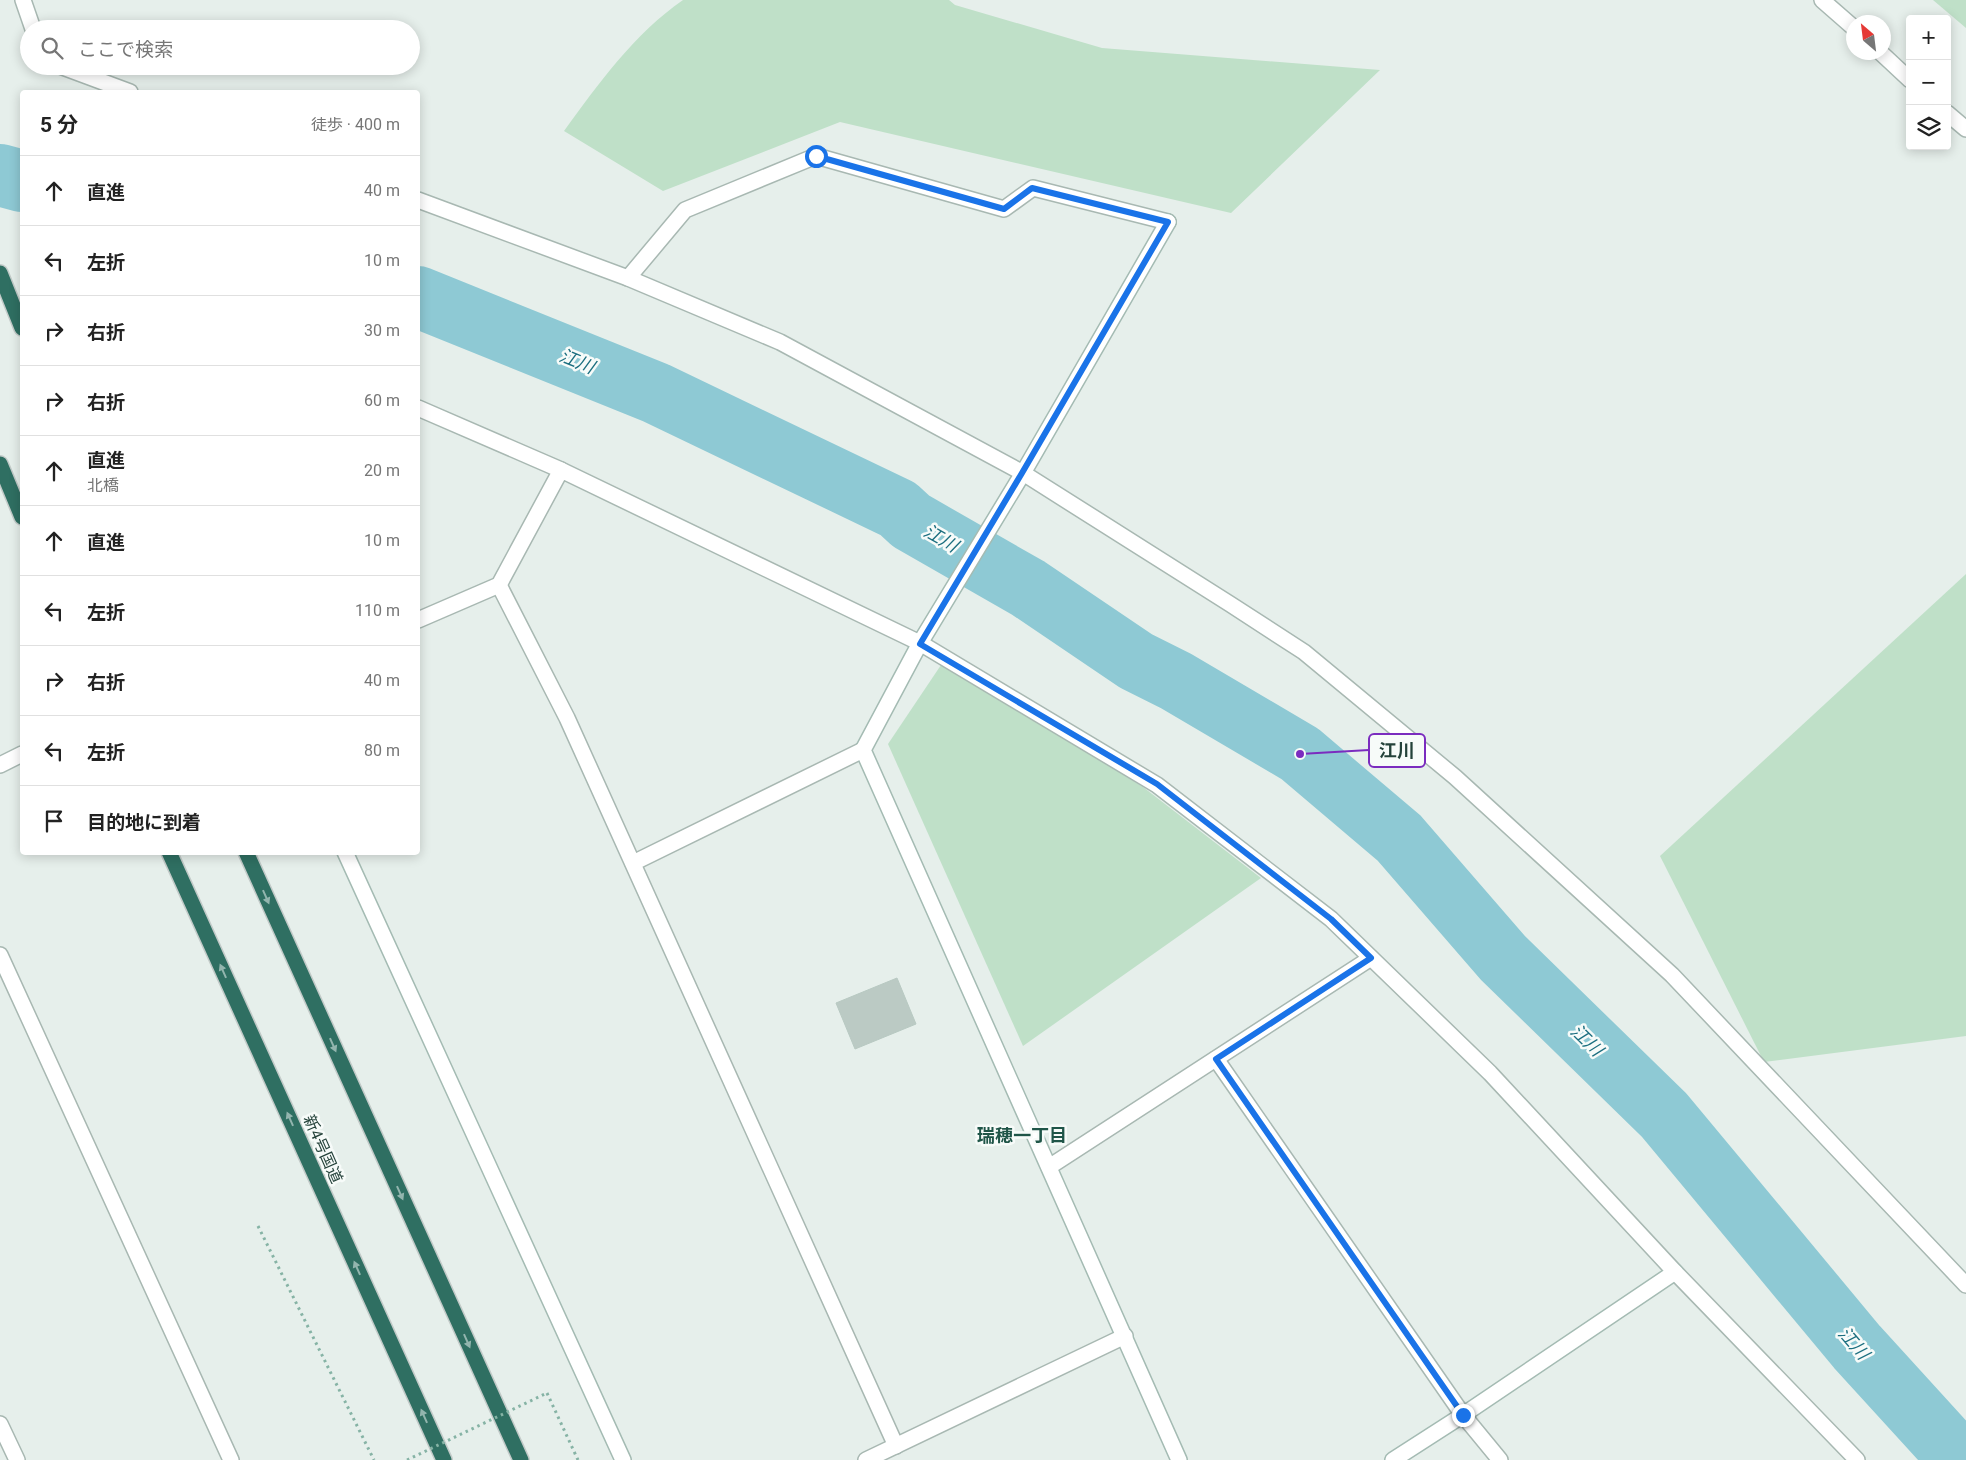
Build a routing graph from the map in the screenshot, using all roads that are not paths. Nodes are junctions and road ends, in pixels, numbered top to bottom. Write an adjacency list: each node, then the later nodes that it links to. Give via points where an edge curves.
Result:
1 (23, 0): 3 (street)
2 (1822, 0): 4 (street)
3 (30, 20)
4 (1846, 21)
5 (1889, 60): 7 (street)
6 (84, 75): 8 (street)
7 (1906, 76)
8 (125, 90)
9 (1951, 116): 10 (street)
10 (1966, 129)
11 (420, 201): 13 (street)
12 (0, 273): 14 (highway)
13 (628, 278): 18 (street, via 780,342); 18 (street, via 685,210 816,156 1004,209 1032,188 1168,222)
14 (20, 323)
15 (420, 409): 17 (street)
16 (0, 464): 19 (highway)
17 (561, 470): 20 (street); 22 (street)
18 (1022, 473): 22 (street); 35 (street, via 1304,652 1455,777 1672,975)
19 (20, 512)
20 (499, 585): 21 (street); 29 (street, via 567,718)
21 (420, 619)
22 (920, 644): 23 (street); 31 (street, via 1157,784 1331,919)
23 (862, 750): 29 (street); 33 (street)
24 (20, 755): 25 (street)
25 (0, 765)
26 (170, 855): 42 (highway, 新4号国道, one-way to 26)
27 (247, 855): 43 (highway, one-way to 43)
28 (346, 855): 44 (street)
29 (633, 863): 39 (street)
30 (0, 955): 41 (street)
31 (1371, 958): 32 (street); 34 (street, via 1490,1073)
32 (1216, 1059): 33 (street); 37 (street)
33 (1049, 1167): 36 (street)
34 (1675, 1272): 37 (street); 49 (street)
35 (1966, 1285)
36 (1125, 1336): 39 (street); 46 (street)
37 (1463, 1415): 47 (street); 48 (street)
38 (0, 1424): 40 (street)
39 (896, 1446): 45 (street)
40 (17, 1460)
41 (231, 1460)
42 (444, 1460)
43 (521, 1460)
44 (623, 1460)
45 (866, 1460)
46 (1179, 1460)
47 (1393, 1460)
48 (1500, 1460)
49 (1857, 1460)

